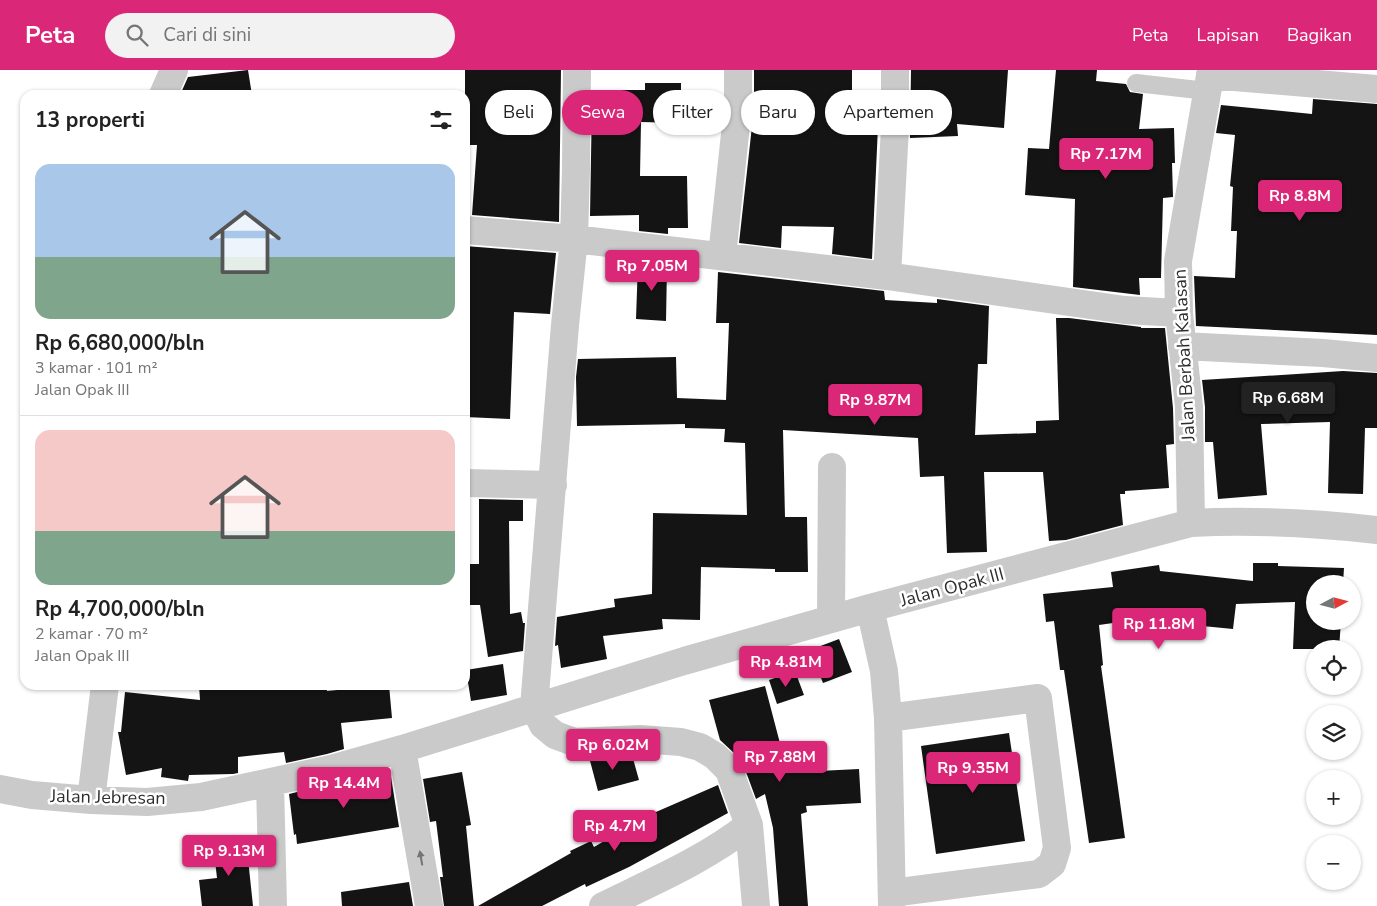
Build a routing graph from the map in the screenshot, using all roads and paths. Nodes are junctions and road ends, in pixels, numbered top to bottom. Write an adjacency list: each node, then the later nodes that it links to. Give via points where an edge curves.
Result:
1 (174, 70): 8 (street)
2 (576, 70): 10 (street)
3 (738, 70): 11 (street, via 738,106)
4 (895, 70): 12 (street)
5 (1209, 79): 6 (lane); 7 (street); 13 (street, Jalan Berbah Kalasan, via 1178,261)
6 (1136, 83)
7 (1377, 89)
8 (165, 90)
9 (470, 230): 10 (street)
10 (574, 239): 11 (street); 18 (street)
11 (722, 256): 12 (street)
12 (887, 276): 13 (street, via 1126,310)
13 (1179, 313): 14 (street, Jalan Berbah Kalasan)
14 (1182, 346): 15 (street); 19 (street, Jalan Berbah Kalasan, via 1189,407)
15 (1377, 358)
16 (832, 467): 22 (street)
17 (470, 483): 18 (street)
18 (553, 485): 24 (street)
19 (1191, 523): 20 (street, Jalan Opak III, via 1241,521); 21 (street, Jalan Opak III)
20 (1377, 530)
21 (870, 608): 22 (street, Jalan Opak III); 25 (street, via 884,671)
22 (831, 620): 24 (street, Jalan Opak III)
23 (104, 690): 29 (street)
24 (534, 707): 26 (street, Jalan Jebresan); 30 (street, via 543,725 555,735 574,742 640,739 700,747 716,756 729,770)
25 (888, 718): 31 (street); 31 (street, via 1038,698 1057,848 1052,864 1039,874)
26 (402, 749): 27 (street, Jalan Jebresan); 33 (street, one-way to 26)
27 (270, 783): 29 (street, Jalan Jebresan, via 201,797 147,802); 32 (street)
28 (0, 789): 29 (street, Jalan Jebresan)
29 (91, 800)
30 (749, 825): 34 (street, via 701,858); 35 (street)
31 (892, 899)
32 (273, 906)
33 (429, 906)
34 (603, 906)
35 (756, 906)

